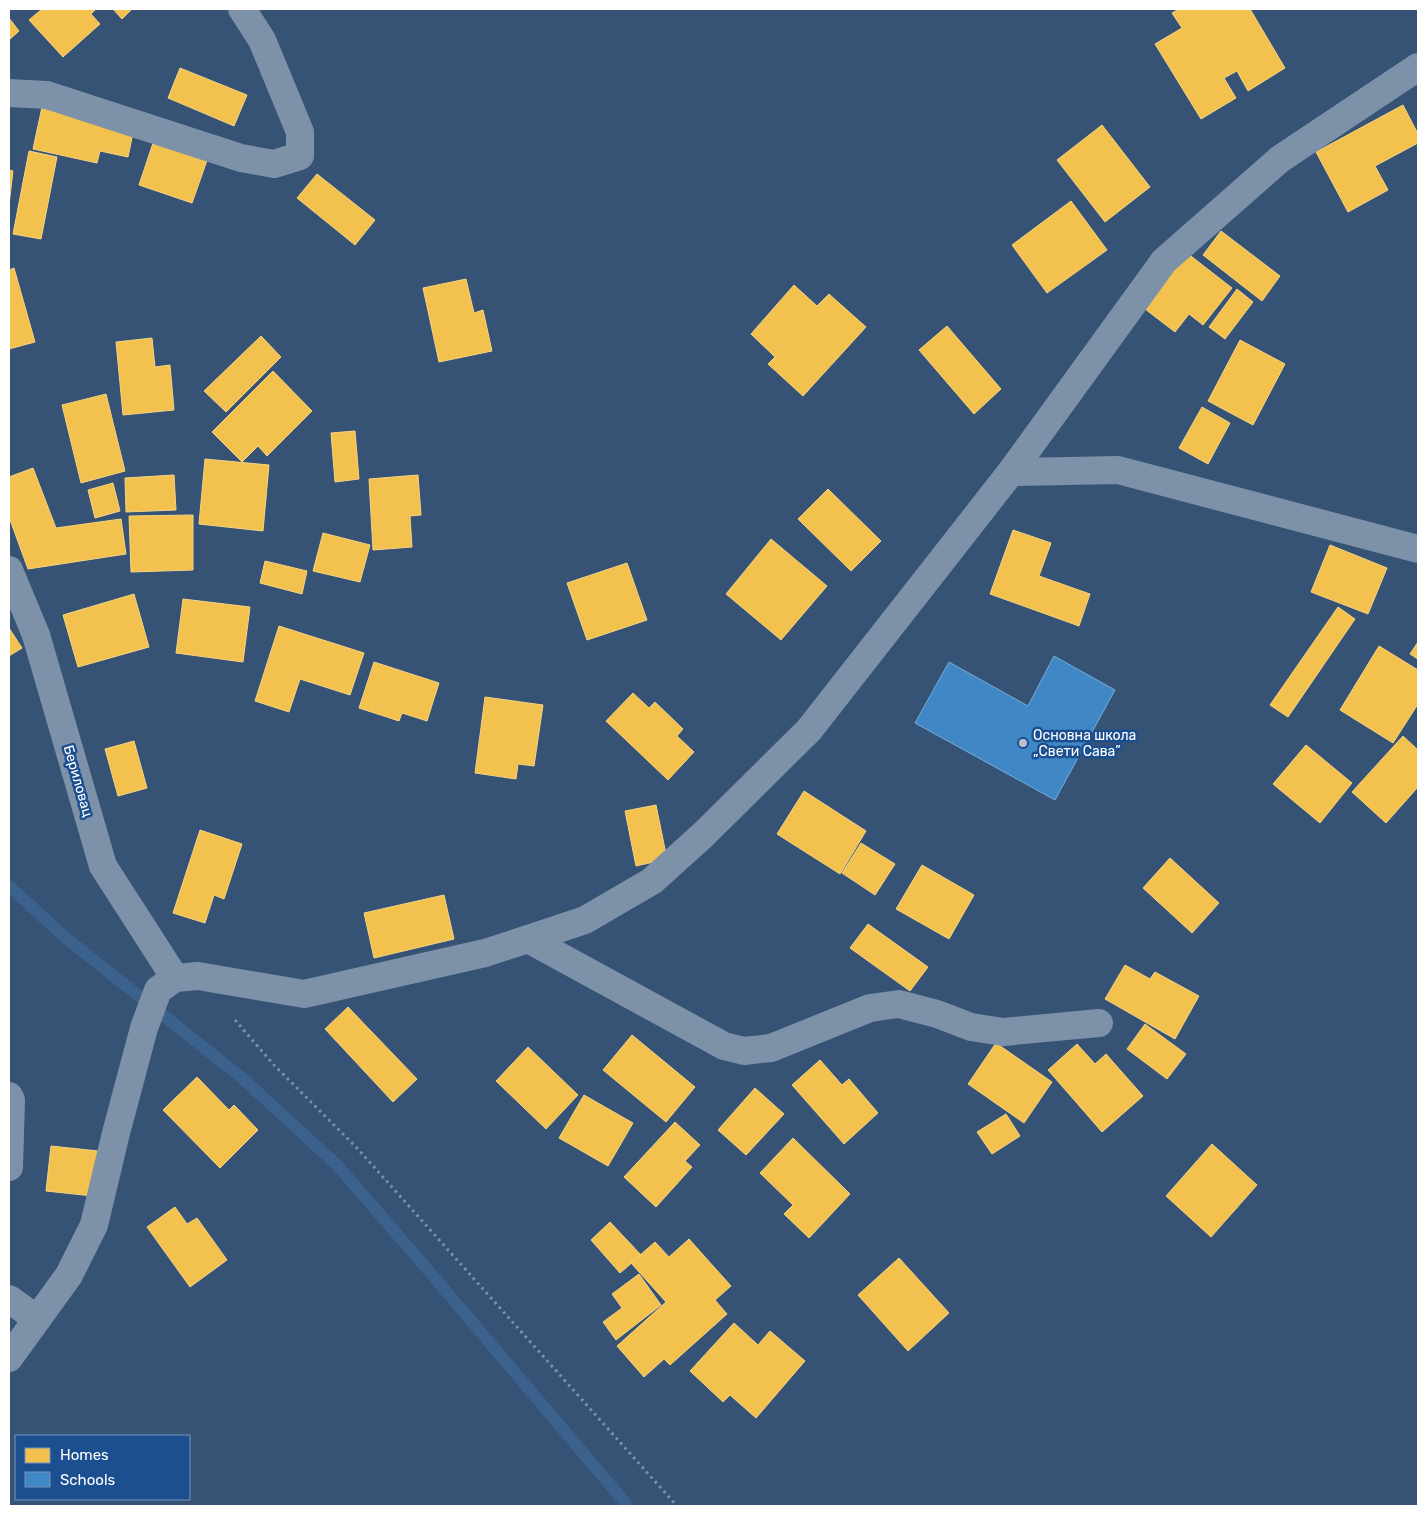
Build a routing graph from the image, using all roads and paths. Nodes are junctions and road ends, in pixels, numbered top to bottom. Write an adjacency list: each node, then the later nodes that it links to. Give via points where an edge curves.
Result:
1 (242, 9): 3 (street, via 262,40 300,132 300,156 274,164 241,158 47,94)
2 (1418, 67): 4 (street, via 1280,159 1164,261)
3 (9, 93)
4 (1011, 472): 5 (street, via 1118,470); 7 (street, via 808,730 704,834 652,882 585,920)
5 (1418, 549)
6 (9, 570): 8 (street, Бериловац, via 36,635 103,866)
7 (528, 939): 8 (street, via 304,994); 9 (street, via 724,1046 744,1052 771,1048 870,1008 899,1004 971,1027 1003,1032)
8 (177, 982): 13 (street, via 144,1028 94,1225 68,1275); 15 (path, via 274,1065 357,1148)
9 (1099, 1023)
10 (9, 1096): 11 (street)
11 (9, 1167)
12 (9, 1299): 13 (street)
13 (37, 1318): 14 (street)
14 (9, 1358)
15 (677, 1506)

